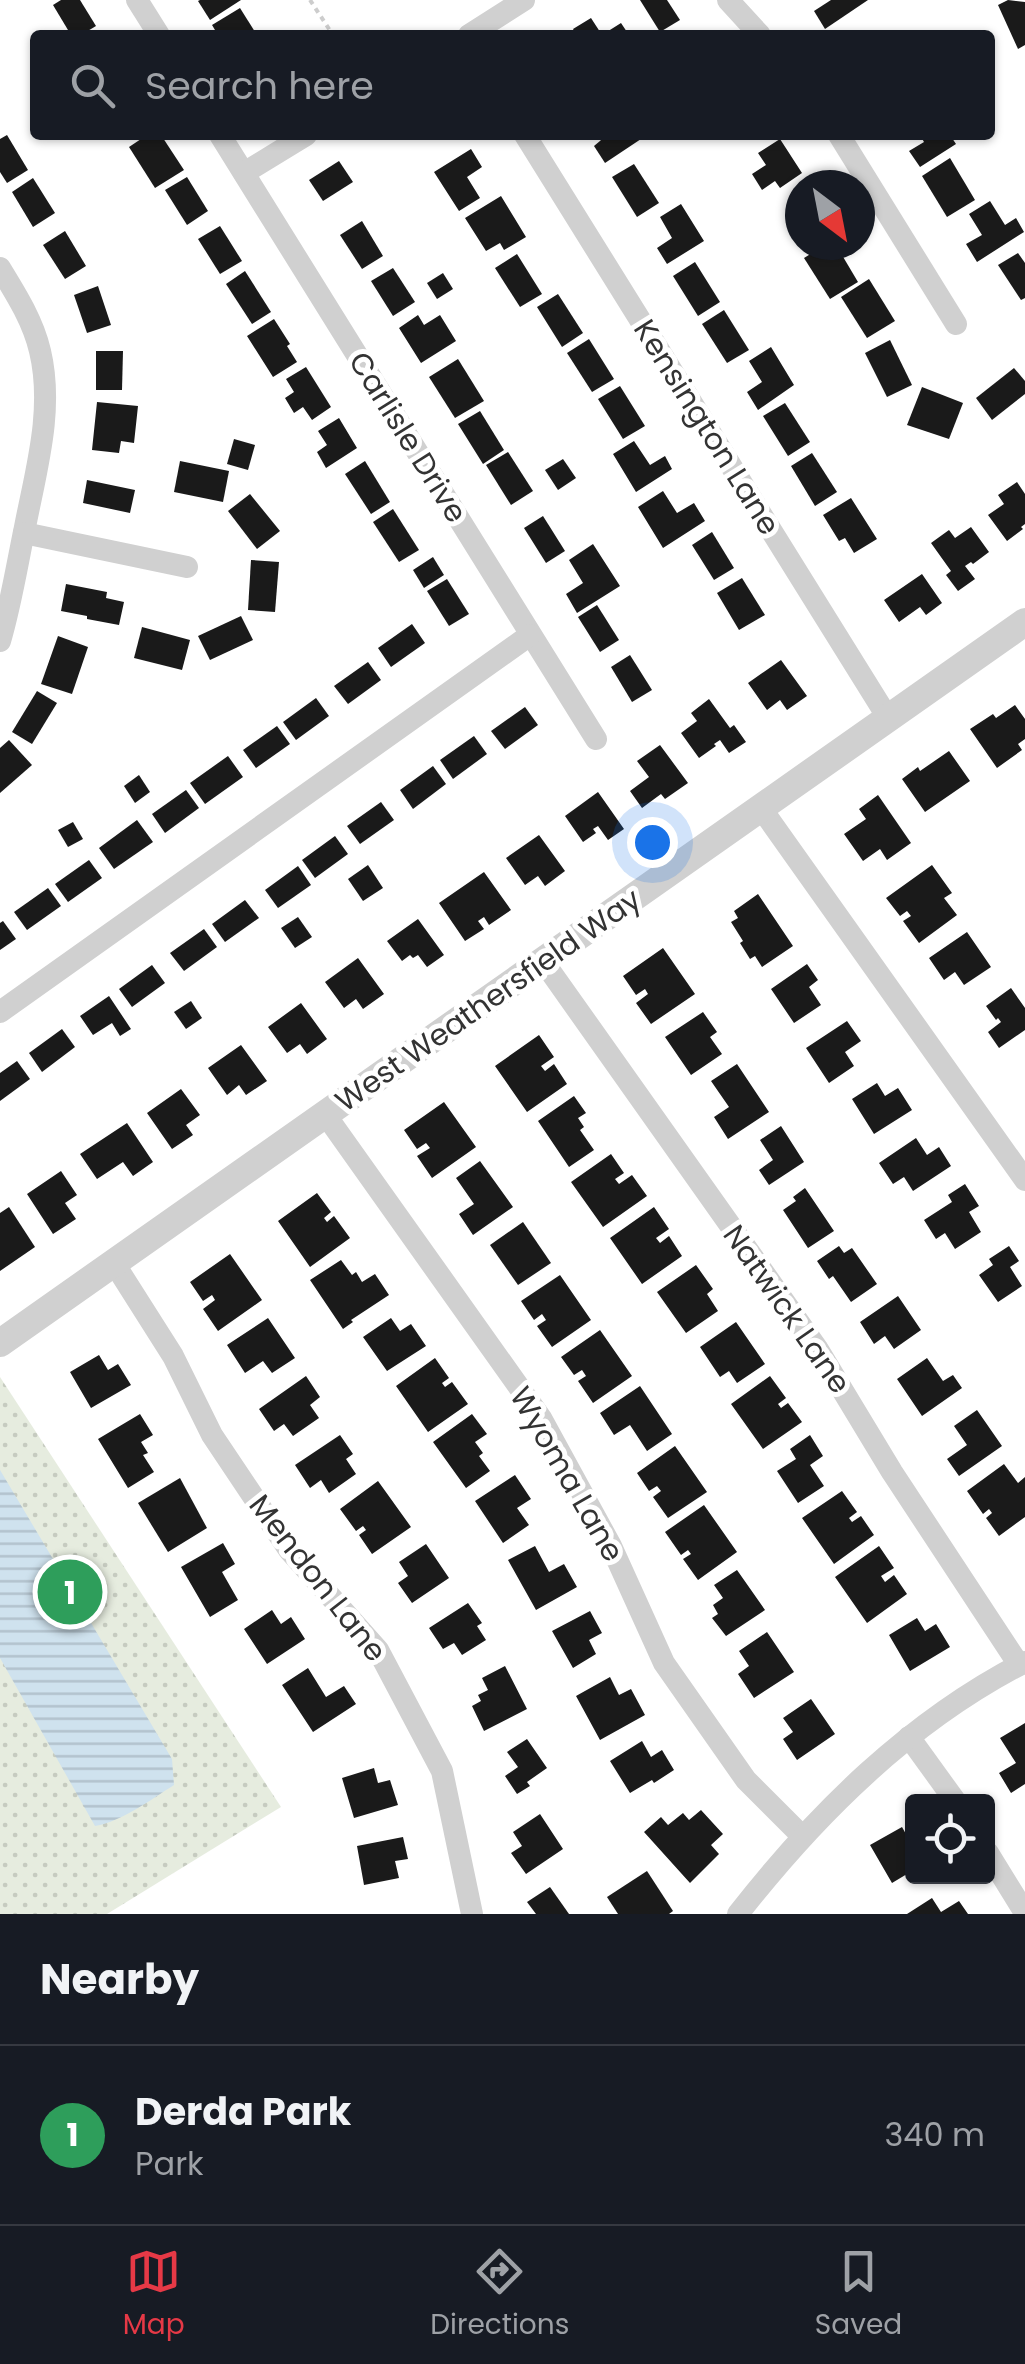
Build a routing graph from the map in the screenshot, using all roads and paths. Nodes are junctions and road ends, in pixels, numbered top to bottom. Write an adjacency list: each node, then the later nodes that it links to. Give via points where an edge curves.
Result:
1 (137, 0): 5 (street)
2 (310, 0): 6 (path)
3 (524, 0): 7 (street)
4 (728, 0): 8 (street)
5 (156, 30)
6 (329, 30)
7 (476, 30)
8 (755, 30)
9 (223, 140): 13 (street, Carlisle Drive)
10 (298, 140): 13 (street)
11 (528, 140): 21 (street, Kensington Lane)
12 (841, 140): 15 (street)
13 (244, 173): 19 (street, Carlisle Drive)
14 (0, 268): 16 (street, via 36,336 44,370 44,429)
15 (956, 324)
16 (24, 533): 17 (street); 20 (street)
17 (188, 567)
18 (1024, 626): 21 (street, West Weathersfield Way)
19 (530, 635): 22 (street, Carlisle Drive); 25 (street)
20 (0, 641)
21 (888, 718): 23 (street, West Weathersfield Way)
22 (596, 740)
23 (761, 808): 24 (street, West Weathersfield Way); 27 (street)
24 (543, 961): 26 (street, West Weathersfield Way); 30 (street, Natwick Lane, via 817,1348)
25 (0, 1012)
26 (325, 1114): 28 (street, West Weathersfield Way); 33 (street, Wyoma Lane, via 541,1418 611,1546 664,1663 746,1780)
27 (1025, 1180)
28 (114, 1263): 29 (street, West Weathersfield Way); 36 (street, Mendon Lane, via 173,1356 212,1435 289,1550 378,1650 442,1771)
29 (0, 1343)
30 (1022, 1664): 31 (street)
31 (909, 1737): 32 (street); 33 (street)
32 (950, 1794)
33 (802, 1836): 37 (street)
34 (995, 1864): 35 (street)
35 (1025, 1913)
36 (472, 1914)
37 (738, 1914)

